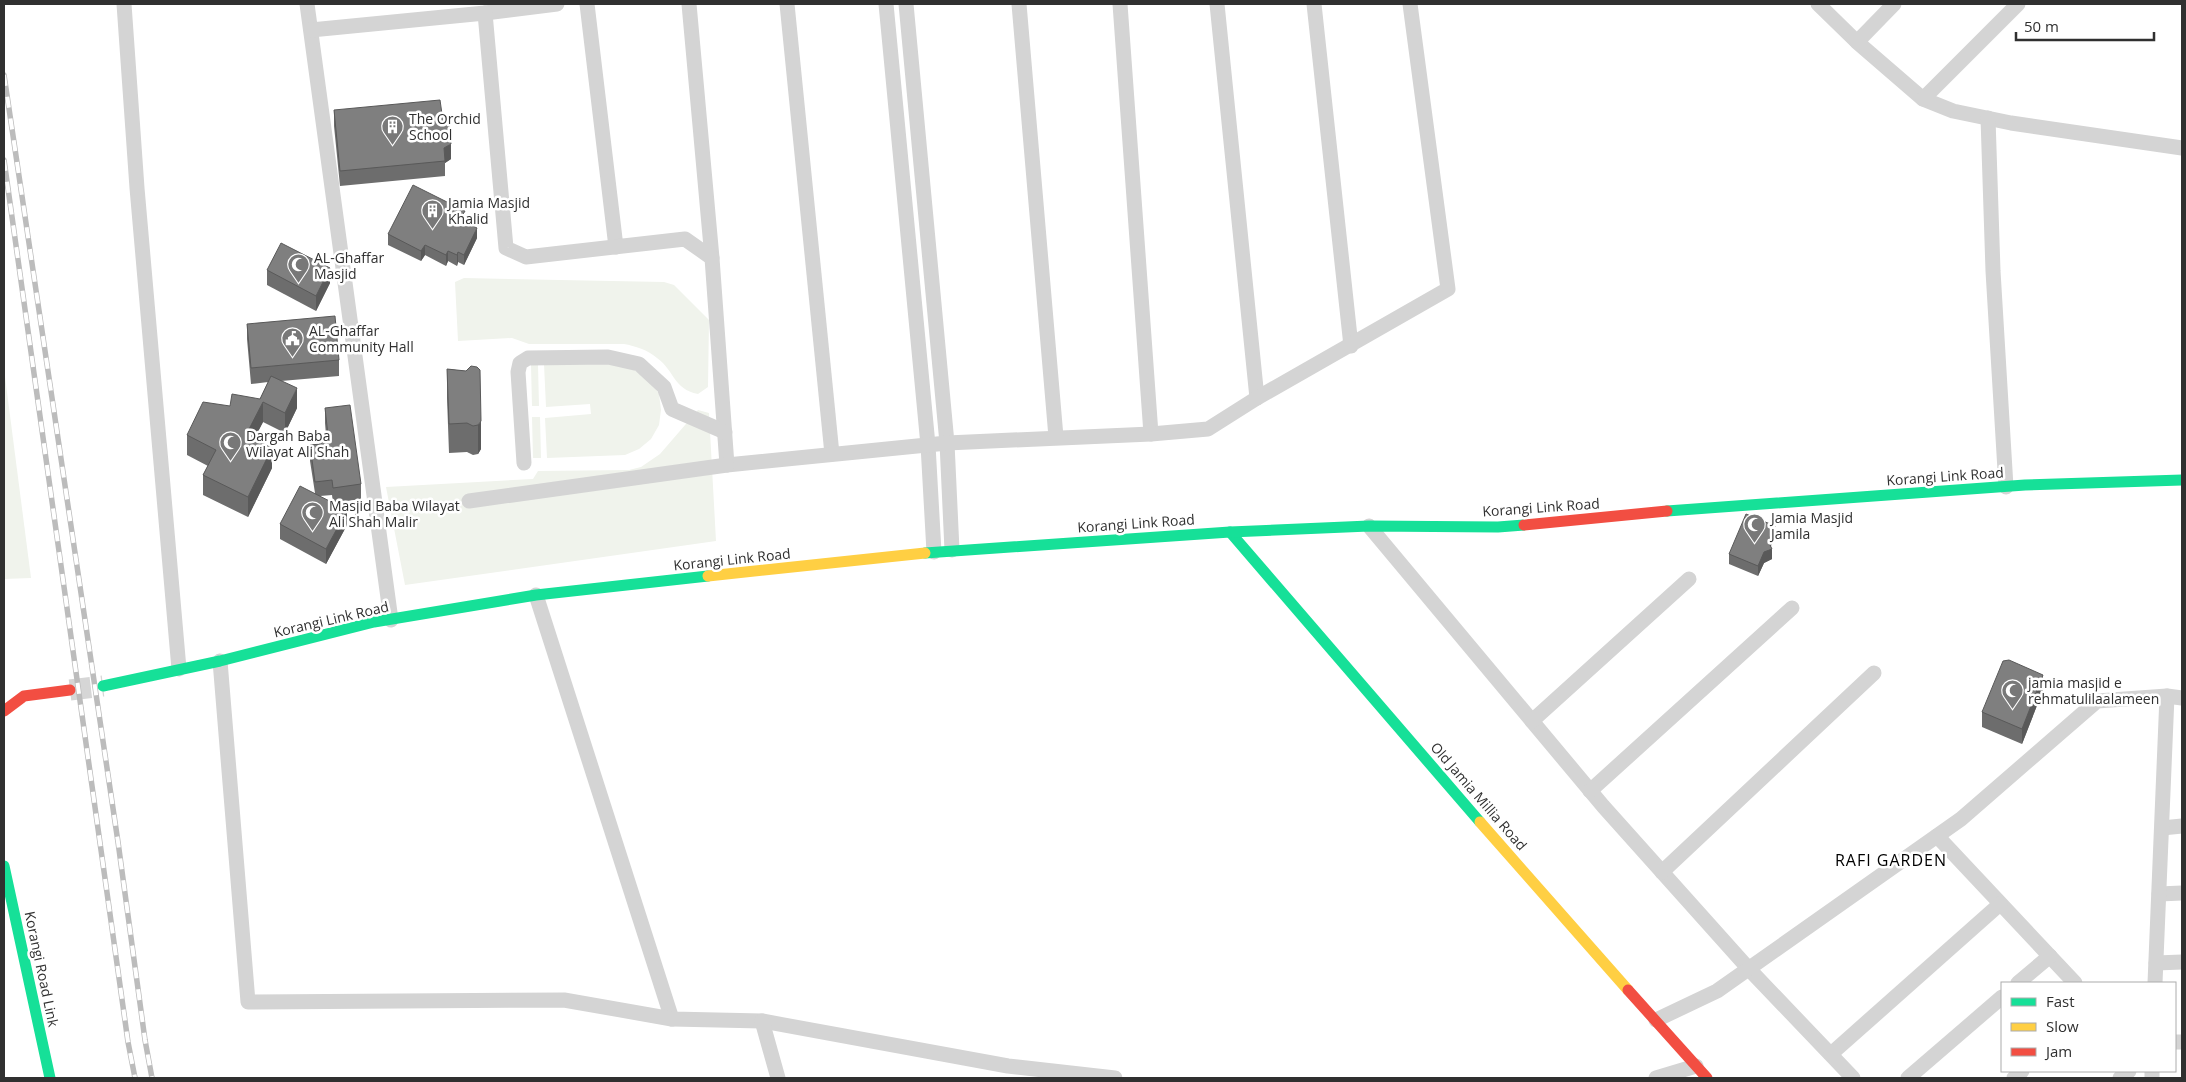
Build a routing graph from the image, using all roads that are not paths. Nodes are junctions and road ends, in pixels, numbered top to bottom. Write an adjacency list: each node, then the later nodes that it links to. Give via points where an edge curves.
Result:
1 (124, 4): 47 (street)
2 (307, 4): 18 (street)
3 (557, 4): 17 (street)
4 (587, 4): 23 (street)
5 (689, 4): 24 (street)
6 (787, 4): 32 (street)
7 (886, 4): 31 (street)
8 (906, 4): 30 (street)
9 (1019, 4): 29 (street)
10 (1120, 4): 28 (street)
11 (1217, 4): 26 (street)
12 (1314, 4): 25 (street)
13 (1410, 4): 25 (street, via 1448,289)
14 (1818, 4): 19 (street)
15 (1894, 4): 19 (street)
16 (2018, 4): 20 (street)
17 (485, 13): 18 (street); 23 (street, via 506,248 526,258)
18 (311, 30): 45 (street)
19 (1857, 42): 20 (street)
20 (1923, 98): 21 (street, via 1953,110)
21 (1988, 118): 22 (street); 36 (street)
22 (2182, 148)
23 (616, 247): 24 (street, via 686,239)
24 (712, 258): 27 (street)
25 (1350, 346): 26 (street)
26 (1257, 398): 28 (street, via 1208,429)
27 (725, 432): 33 (street, via 672,409 664,387 639,364 608,357 528,358 520,363 518,372); 34 (street)
28 (1151, 434): 29 (street)
29 (1056, 437): 30 (street)
30 (947, 443): 31 (street); 40 (street)
31 (928, 445): 32 (street); 41 (street)
32 (832, 454): 34 (street)
33 (524, 463)
34 (727, 465): 37 (street)
35 (2182, 480): 36 (main road, Korangi Link Road)
36 (2006, 487): 38 (main road, Korangi Link Road, via 1716,507 1498,527)
37 (469, 501)
38 (1369, 526): 39 (main road, Korangi Link Road); 53 (street)
39 (1230, 532): 40 (main road, Korangi Link Road); 72 (main road, Old Jamia Millia Road, via 1581,938)
40 (952, 550): 41 (main road, Korangi Link Road)
41 (934, 552): 43 (main road, Korangi Link Road)
42 (1689, 579): 53 (street)
43 (536, 595): 45 (main road, Korangi Link Road); 71 (street)
44 (1792, 608): 54 (street)
45 (391, 620): 46 (main road, Korangi Link Road)
46 (220, 662): 47 (main road, Korangi Link Road); 71 (street, via 248,1002 564,1000)
47 (179, 669): 49 (main road, Korangi Link Road)
48 (1874, 673): 59 (street)
49 (103, 686)
50 (70, 690): 52 (main road, via 24,696)
51 (2175, 697): 56 (street); 57 (street, via 2097,701)
52 (4, 711)
53 (1532, 721): 54 (street)
54 (1590, 791): 59 (street)
55 (2182, 826): 56 (street)
56 (2162, 828): 61 (street)
57 (1937, 836): 62 (street); 66 (street)
58 (4, 866): 77 (main road, Korangi Road Link)
59 (1662, 872): 66 (street)
60 (2182, 893): 61 (street)
61 (2159, 894): 64 (street)
62 (2000, 904): 63 (street); 74 (street)
63 (2050, 956): 67 (street); 68 (street)
64 (2156, 962): 65 (street); 69 (street)
65 (2182, 962)
66 (1748, 968): 72 (street, via 1717,991); 74 (street)
67 (2019, 982)
68 (2075, 982)
69 (2155, 982)
70 (2001, 998): 84 (street)
71 (672, 1019): 73 (street)
72 (1656, 1020): 76 (main road, Old Jamia Millia Road)
73 (762, 1021): 75 (street); 78 (street)
74 (1831, 1054): 83 (street)
75 (1008, 1066): 79 (street); 80 (street)
76 (1696, 1066): 81 (street); 82 (main road, Old Jamia Millia Road)
77 (50, 1078)
78 (778, 1078)
79 (995, 1078)
80 (1115, 1078)
81 (1656, 1078)
82 (1707, 1078)
83 (1853, 1078)
84 (1908, 1078)

